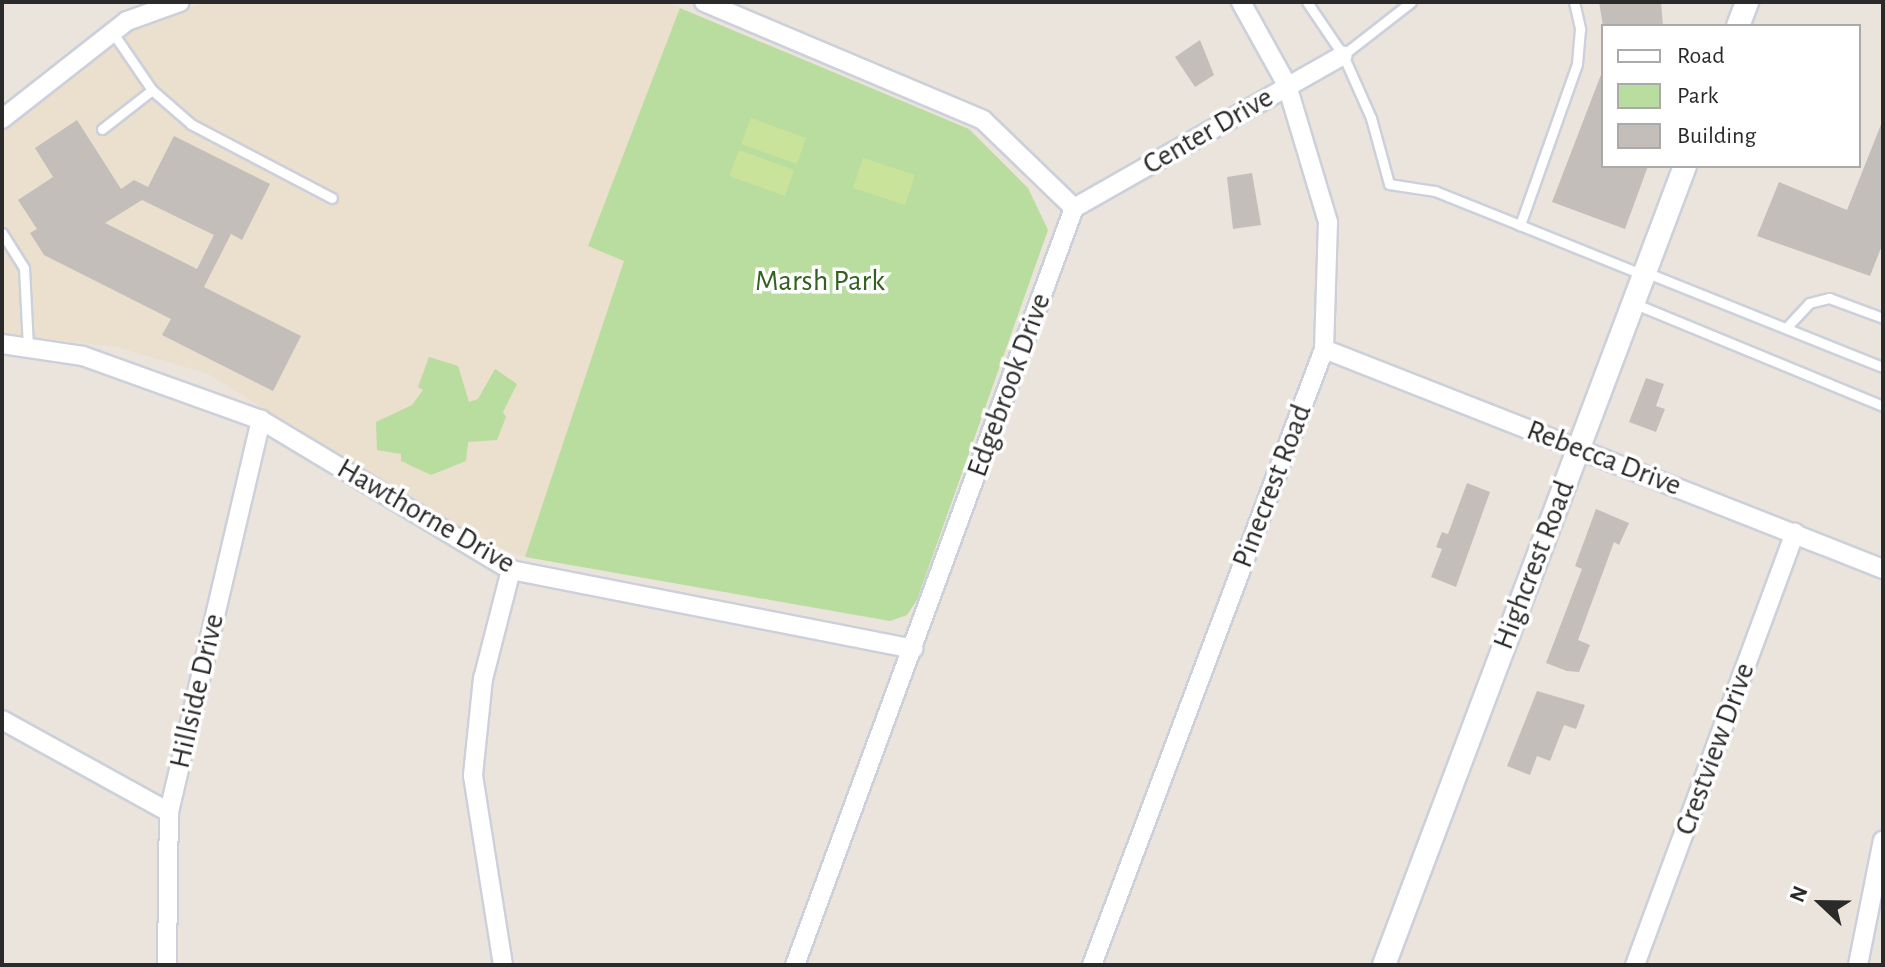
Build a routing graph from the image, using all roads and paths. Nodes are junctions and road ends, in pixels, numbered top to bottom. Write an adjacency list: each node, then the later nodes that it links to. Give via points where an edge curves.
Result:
1 (180, 2): 9 (street, via 127,21)
2 (704, 2): 17 (street, via 983,120)
3 (1241, 2): 11 (street, Pinecrest Road)
4 (1307, 2): 10 (lane)
5 (1411, 2): 10 (lane)
6 (1574, 2): 18 (lane, via 1580,29 1577,64)
7 (1747, 2): 8 (street)
8 (1739, 24)
9 (113, 33): 12 (lane); 13 (street)
10 (1343, 55): 11 (street, Center Drive); 18 (lane, via 1371,118 1389,184 1435,191)
11 (1287, 85): 17 (street, Center Drive); 26 (street, Pinecrest Road, via 1328,222)
12 (152, 90): 14 (lane); 16 (lane, via 191,124)
13 (2, 119)
14 (102, 129)
15 (1684, 168): 20 (street, Highcrest Road)
16 (332, 198)
17 (1074, 208): 34 (street, Edgebrook Drive)
18 (1520, 225): 20 (lane)
19 (2, 233): 25 (lane, via 24,268)
20 (1645, 273): 21 (street, Highcrest Road); 23 (lane)
21 (1633, 303): 28 (lane); 30 (street, Highcrest Road)
22 (1883, 318): 23 (lane, via 1829,298 1809,303)
23 (1786, 328): 27 (lane)
24 (2, 344): 25 (street, Hawthorne Drive)
25 (28, 348): 29 (street, Hawthorne Drive, via 83,356)
26 (1324, 349): 30 (street, Rebecca Drive); 41 (street, Pinecrest Road)
27 (1883, 367)
28 (1883, 406)
29 (261, 420): 33 (street, Hawthorne Drive); 36 (street, Hillside Drive)
30 (1579, 448): 31 (street, Rebecca Drive); 42 (street, Highcrest Road)
31 (1795, 533): 32 (street, Rebecca Drive); 43 (street, Crestview Drive)
32 (1883, 569)
33 (511, 570): 34 (street, Hawthorne Drive); 39 (street, via 483,679 473,775)
34 (913, 649): 40 (street, Edgebrook Drive)
35 (2, 720): 36 (street)
36 (169, 812): 38 (street, Hillside Drive)
37 (1883, 840): 44 (street)
38 (167, 965)
39 (503, 965)
40 (795, 965)
41 (1092, 965)
42 (1384, 965)
43 (1635, 965)
44 (1858, 965)

